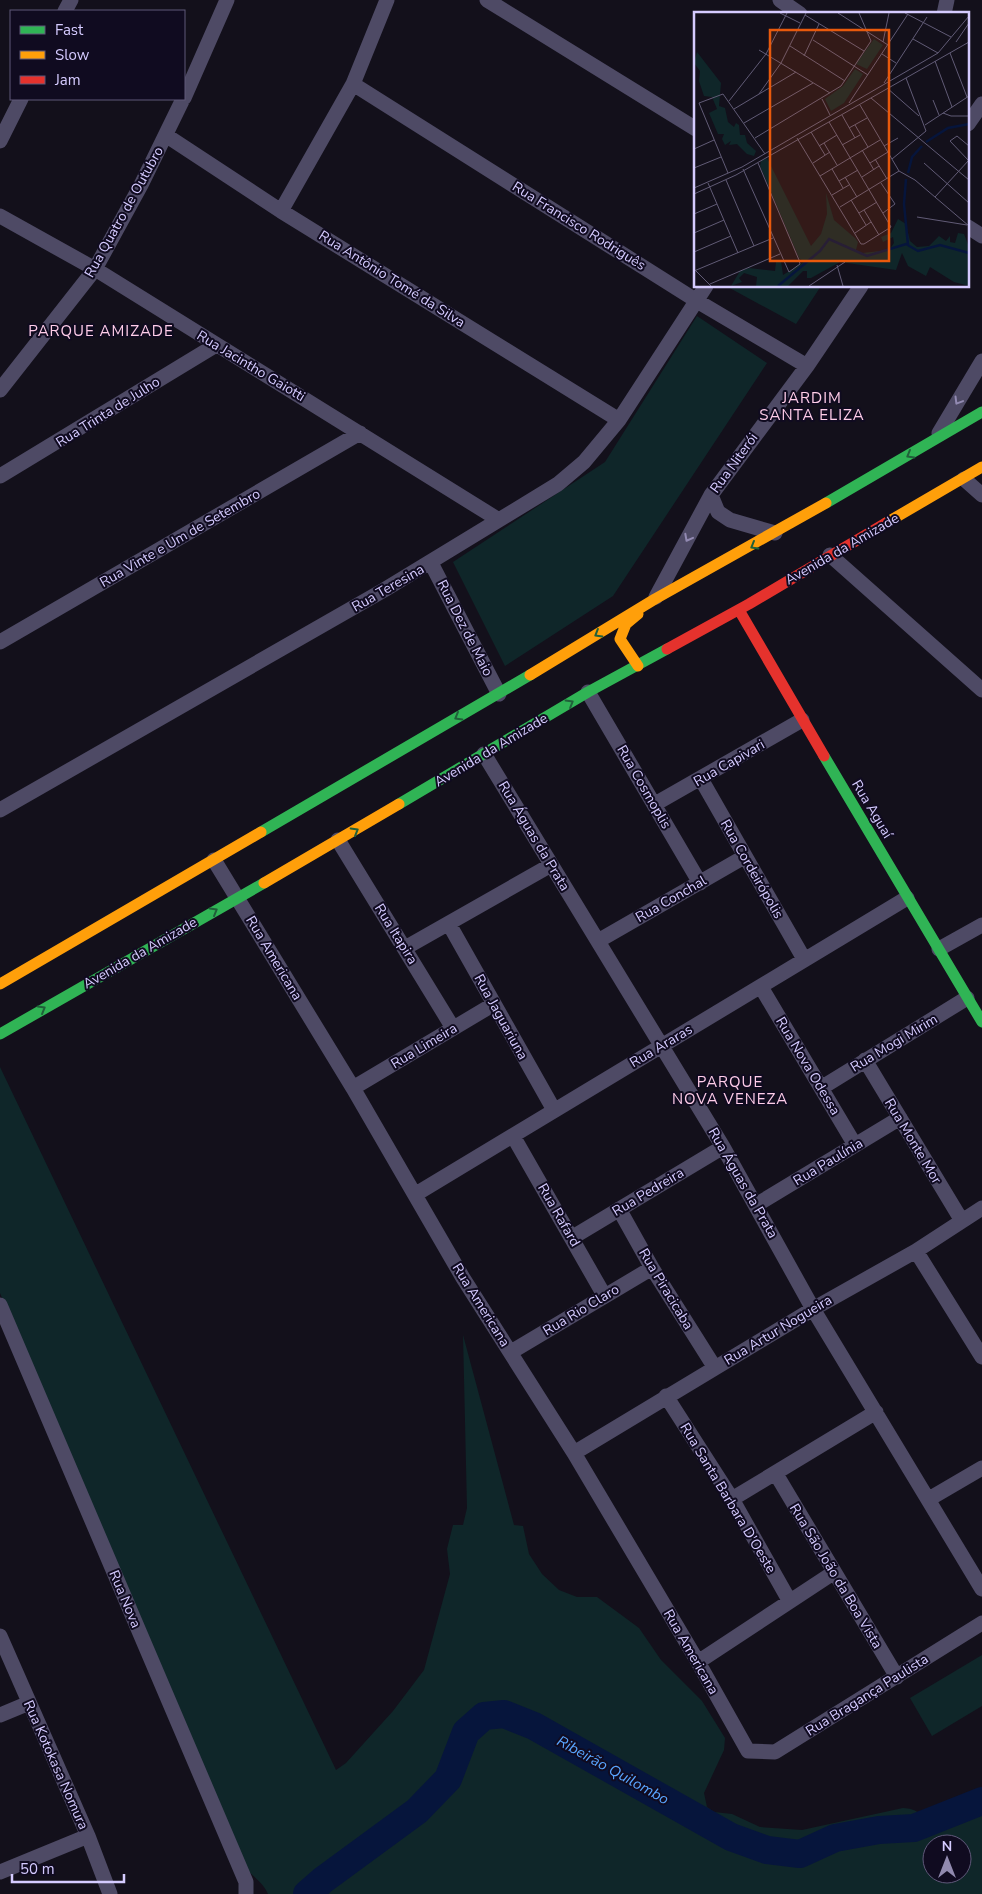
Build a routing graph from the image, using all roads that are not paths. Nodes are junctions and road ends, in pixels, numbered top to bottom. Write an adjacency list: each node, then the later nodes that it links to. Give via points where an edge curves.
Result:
1 (227, 0): 7 (street, Rua Quatro de Outubro)
2 (387, 0): 6 (street)
3 (487, 0): 12 (street)
4 (780, 0): 5 (street)
5 (799, 12)
6 (353, 84): 15 (street); 22 (street, Rua Francisco Rodriguês)
7 (185, 96)
8 (20, 100): 14 (street)
9 (183, 100): 13 (street, Rua Quatro de Outubro)
10 (982, 104): 11 (street)
11 (970, 122)
12 (694, 127)
13 (167, 136): 15 (street, Rua Antônio Tomé da Silva); 19 (street, Rua Quatro de Outubro)
14 (0, 140)
15 (281, 212): 28 (street, Rua Antônio Tomé da Silva)
16 (0, 216): 19 (street, Rua Jacintho Gaiotti)
17 (970, 228): 18 (street)
18 (982, 236)
19 (95, 269): 23 (street, Rua Jacintho Gaiotti); 26 (street, Rua Quatro de Outubro)
20 (705, 288): 22 (street, Rua Teresina)
21 (861, 288): 25 (street, Rua Niterói)
22 (697, 301): 25 (street, Rua Francisco Rodriguês); 28 (street, Rua Teresina)
23 (216, 345): 29 (street, Rua Jacintho Gaiotti); 32 (street, Rua Trinta de Julho)
24 (982, 362): 30 (street, one-way to 30)
25 (807, 366): 34 (street, Rua Niterói)
26 (0, 390)
27 (982, 412): 30 (main road)
28 (619, 420): 36 (street, Rua Teresina, via 584,462 558,484)
29 (360, 433): 36 (street, Rua Jacintho Gaiotti); 42 (street, Rua Vinte e Um de Setembro)
30 (934, 441): 37 (main road, one-way to 37)
31 (982, 468): 33 (main road, Avenida da Amizade)
32 (0, 476)
33 (964, 479): 35 (street); 38 (main road, Avenida da Amizade)
34 (711, 495): 37 (street, via 718,512 730,520); 40 (street, Rua Niterói, one-way to 40)
35 (982, 495)
36 (499, 520): 39 (street, Rua Teresina)
37 (775, 533): 40 (main road, one-way to 40)
38 (830, 555): 41 (main road, Avenida da Amizade); 44 (street)
39 (431, 563): 46 (street, Rua Dez de Maio); 51 (street, Rua Teresina)
40 (655, 599): 43 (main road, via 626,624 621,633 620,639); 46 (main road, one-way to 46)
41 (739, 610): 43 (main road, Avenida da Amizade); 47 (main road, Rua Aguaí)
42 (0, 642)
43 (638, 666): 45 (main road, Avenida da Amizade)
44 (982, 690)
45 (588, 692): 48 (main road, Avenida da Amizade, one-way to 45); 50 (street, Rua Cosmoplis)
46 (498, 694): 54 (main road, one-way to 54)
47 (802, 720): 49 (street, Rua Capivari); 58 (main road, Rua Aguaí)
48 (484, 754): 52 (main road, Avenida da Amizade, one-way to 48); 55 (street, Rua Águas da Prata)
49 (701, 779): 50 (street, Rua Capivari); 53 (street, Rua Cordeirópolis)
50 (655, 804): 56 (street, Rua Cosmoplis)
51 (0, 810)
52 (338, 840): 57 (main road, Avenida da Amizade); 62 (street, Rua Itapira)
53 (744, 857): 56 (street, Rua Conchal); 64 (street, Rua Cordeirópolis)
54 (214, 860): 57 (street, Rua Americana); 65 (main road)
55 (551, 865): 59 (street); 61 (street, Rua Águas da Prata)
56 (700, 883): 61 (street, Rua Conchal)
57 (238, 897): 71 (main road, Avenida da Amizade, one-way to 57); 74 (street, Rua Americana)
58 (907, 898): 63 (main road, Rua Aguaí); 64 (street, Rua Araras)
59 (449, 924): 62 (street); 68 (street, Rua Jaguariuna)
60 (982, 925): 63 (street)
61 (598, 941): 72 (street, Rua Águas da Prata)
62 (405, 948): 70 (street, Rua Itapira)
63 (939, 949): 67 (main road, Rua Aguaí)
64 (804, 959): 66 (street, Rua Araras)
65 (0, 984)
66 (762, 986): 72 (street, Rua Araras); 75 (street, Rua Nova Odessa)
67 (967, 998): 69 (main road, Rua Aguaí); 73 (street, Rua Mogi Mirim)
68 (494, 1004): 70 (street, Rua Limeira); 76 (street, Rua Jaguariuna)
69 (982, 1022)
70 (453, 1028): 74 (street, Rua Limeira)
71 (0, 1034)
72 (660, 1046): 76 (street, Rua Araras); 80 (street, Rua Águas da Prata)
73 (865, 1060): 75 (street, Rua Mogi Mirim); 77 (street, Rua Monte Mor)
74 (353, 1088): 81 (street, Rua Americana)
75 (821, 1088): 79 (street, Rua Nova Odessa)
76 (554, 1110): 78 (street, Rua Araras)
77 (900, 1118): 79 (street, Rua Paulínia); 85 (street, Rua Monte Mor)
78 (513, 1136): 81 (street, Rua Araras); 86 (street, Rua Rafard)
79 (855, 1145): 82 (street, Rua Paulínia)
80 (723, 1147): 82 (street, Rua Águas da Prata); 83 (street, Rua Pedreira)
81 (416, 1194): 92 (street, Rua Americana, via 463,1278)
82 (756, 1204): 91 (street, Rua Águas da Prata)
83 (620, 1208): 86 (street, Rua Pedreira); 88 (street, Rua Piracicaba)
84 (982, 1208): 85 (street, Rua Artur Nogueira)
85 (962, 1220): 87 (street, Rua Artur Nogueira)
86 (573, 1237): 89 (street, Rua Rafard)
87 (916, 1251): 91 (street, Rua Artur Nogueira); 93 (street)
88 (652, 1268): 89 (street, Rua Rio Claro); 94 (street, Rua Piracicaba)
89 (604, 1295): 92 (street, Rua Rio Claro)
90 (0, 1305): 115 (street, Rua Nova, via 246,1882)
91 (813, 1309): 94 (street, Rua Artur Nogueira); 96 (street, Rua Águas da Prata)
92 (511, 1352): 97 (street, Rua Americana)
93 (982, 1357)
94 (715, 1368): 95 (street, Rua Artur Nogueira)
95 (666, 1396): 97 (street, Rua Artur Nogueira); 100 (street, Rua Santa Barbara D'Oeste)
96 (876, 1412): 99 (street); 101 (street, Rua Águas da Prata)
97 (574, 1453): 107 (street, Rua Americana)
98 (982, 1468): 101 (street)
99 (776, 1474): 100 (street); 102 (street, Rua São João da Boa Vista)
100 (732, 1499): 104 (street, Rua Santa Barbara D'Oeste)
101 (929, 1499): 103 (street, Rua Águas da Prata)
102 (833, 1572): 104 (street); 108 (street, Rua São João da Boa Vista)
103 (982, 1589)
104 (789, 1600): 107 (street)
105 (982, 1623): 108 (street, Rua Bragança Paulista)
106 (0, 1636): 109 (street, Rua Kotokasa Nomura)
107 (698, 1662): 111 (street, Rua Americana)
108 (896, 1677): 111 (street, Rua Bragança Paulista, via 775,1752)
109 (29, 1703): 110 (street); 112 (street, Rua Kotokasa Nomura)
110 (0, 1715)
111 (748, 1751)
112 (88, 1836): 113 (street); 114 (street, Rua Kotokasa Nomura)
113 (0, 1872)
114 (110, 1894)
115 (246, 1894)

